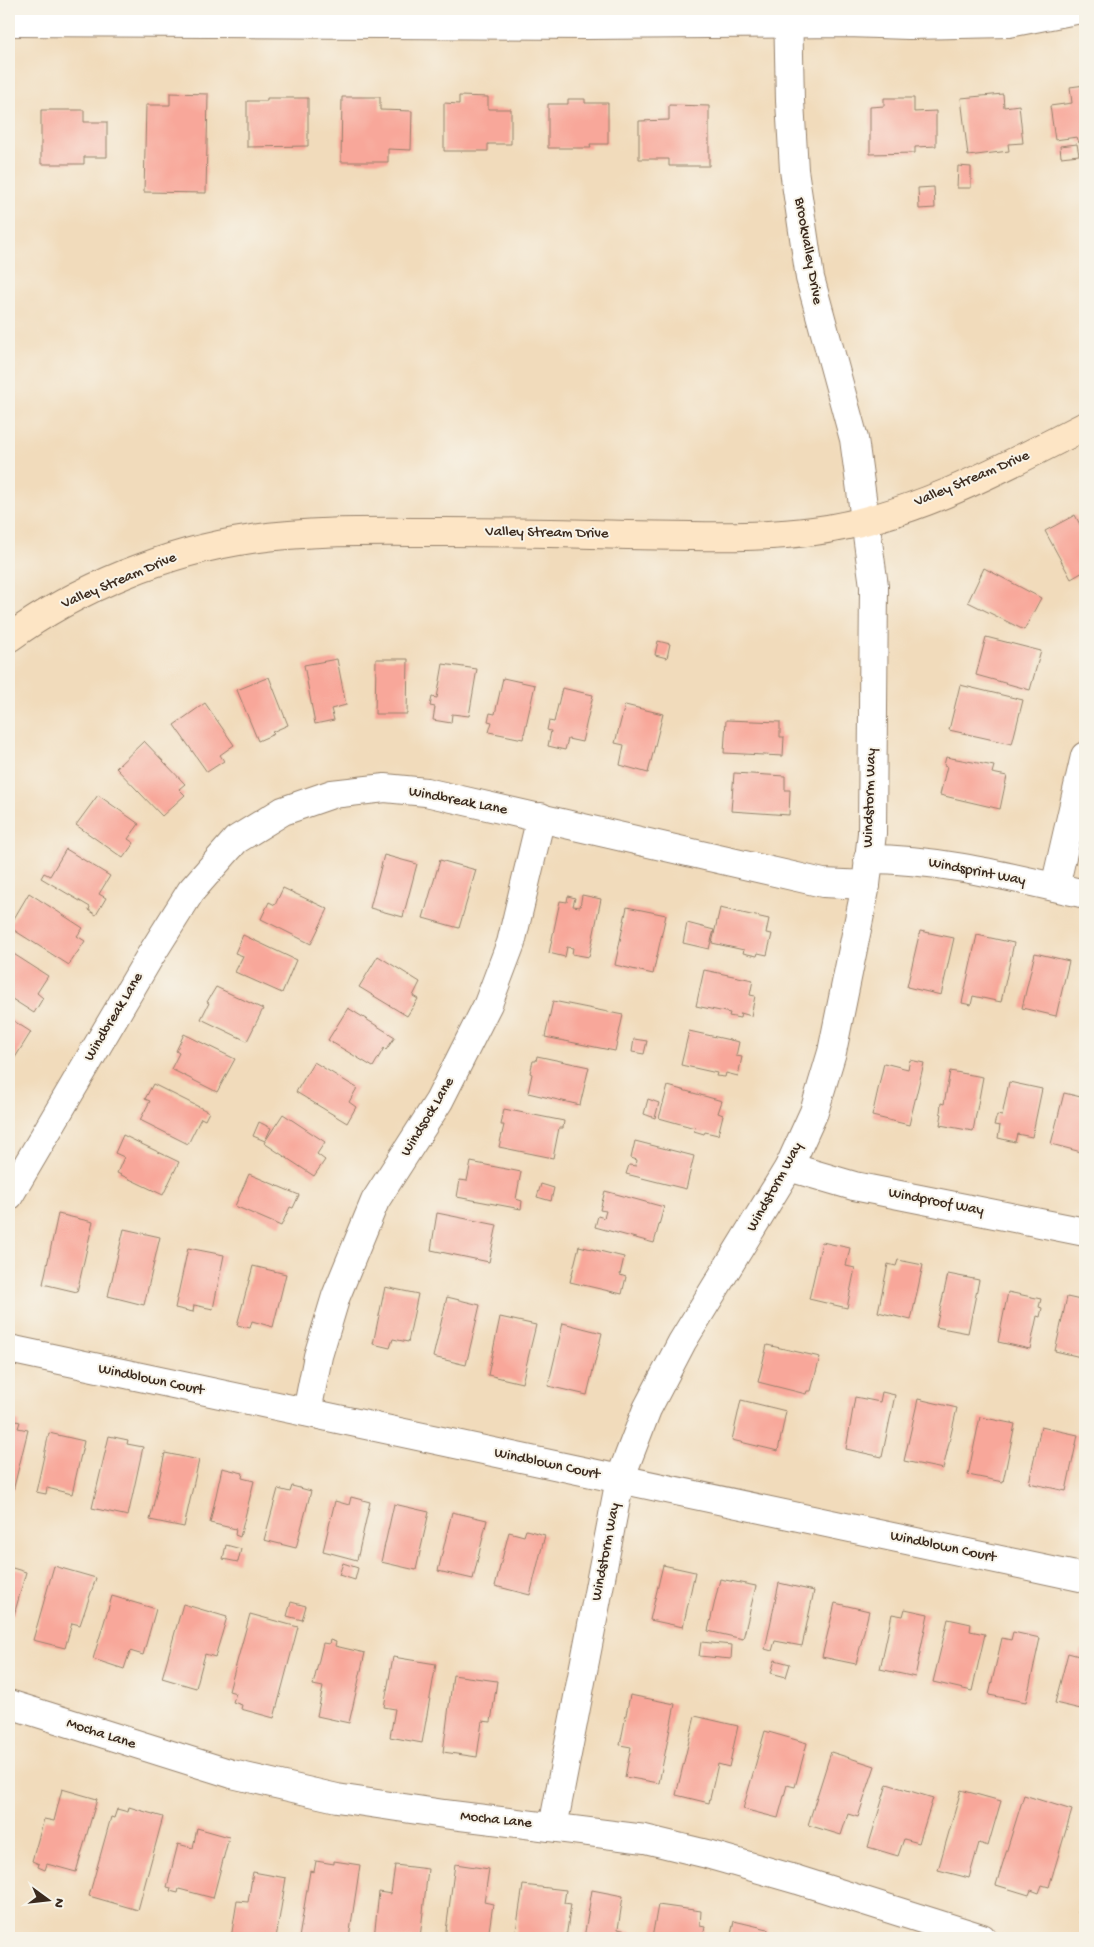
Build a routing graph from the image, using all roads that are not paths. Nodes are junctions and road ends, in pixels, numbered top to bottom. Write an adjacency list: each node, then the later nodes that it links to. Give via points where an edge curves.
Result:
1 (1081, 9): 3 (street, via 1009,22 909,25)
2 (275, 16): 3 (street); 4 (street)
3 (788, 16): 6 (street, Brookvalley Drive, via 794,170 810,278 854,439)
4 (9, 22)
5 (1085, 426): 6 (street, Valley Stream Drive, via 939,497)
6 (866, 519): 7 (street, Valley Stream Drive, via 815,530 750,536 360,532 297,534 250,540 165,559 48,612); 10 (street, Windstorm Way, via 874,586 872,833)
7 (9, 638)
8 (1085, 756): 11 (street)
9 (541, 818): 10 (street, Windbreak Lane, via 823,883); 14 (street, Windbreak Lane, via 426,792 385,788 332,794 283,811 236,840 191,891); 17 (street, Windsock Lane, via 511,943 488,1004 439,1102 375,1201 336,1296)
10 (867, 872): 11 (street, Windsprint Way, via 897,859 942,863); 13 (street, Windstorm Way, via 832,1052 814,1112)
11 (1055, 887): 12 (street, Windsprint Way)
12 (1085, 894)
13 (789, 1167): 15 (street, Windproof Way, via 854,1186); 18 (street, Windstorm Way, via 682,1342 647,1409)
14 (9, 1196)
15 (1085, 1232)
16 (9, 1349): 17 (street, Windblown Court)
17 (306, 1412): 18 (street, Windblown Court)
18 (620, 1479): 19 (street, Windblown Court); 21 (street, Windstorm Way)
19 (1085, 1578)
20 (9, 1704): 21 (street, Mocha Lane, via 232,1774 337,1798)
21 (553, 1826): 22 (street, Mocha Lane, via 645,1839 707,1854)
22 (982, 1938)

